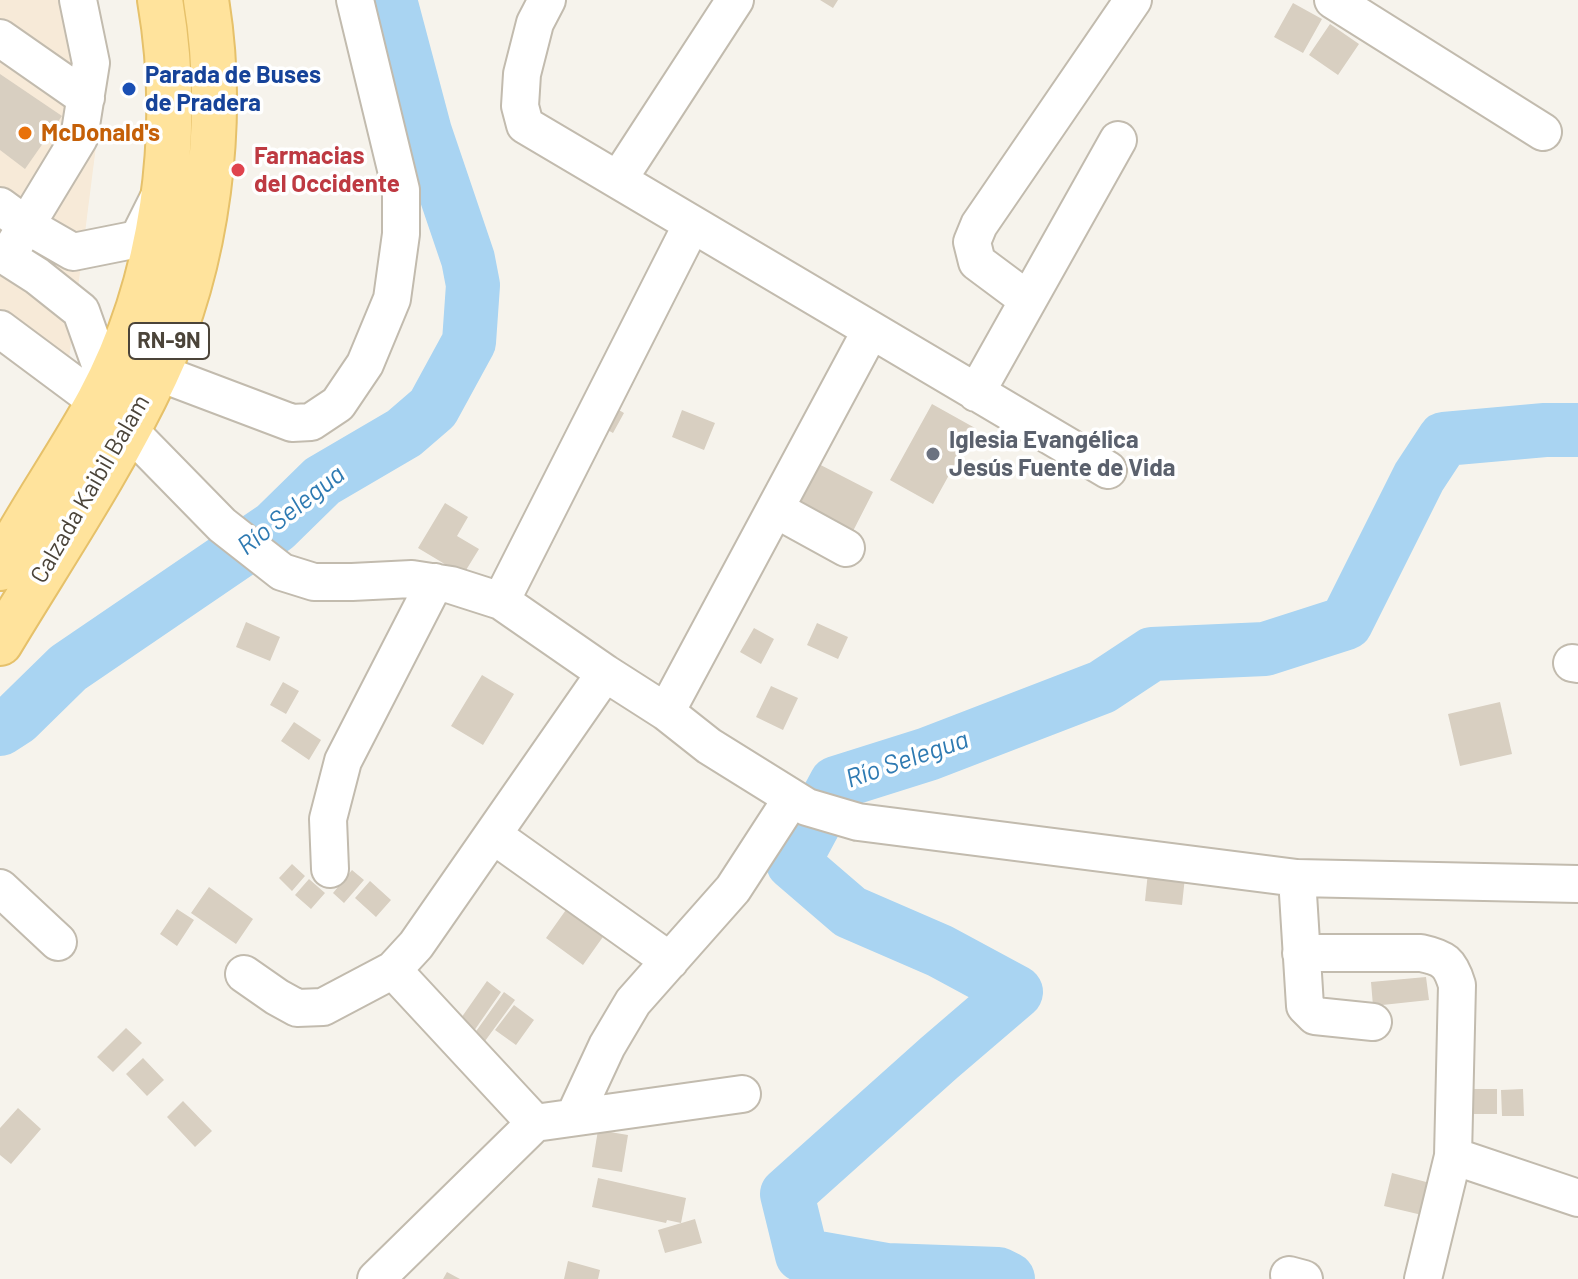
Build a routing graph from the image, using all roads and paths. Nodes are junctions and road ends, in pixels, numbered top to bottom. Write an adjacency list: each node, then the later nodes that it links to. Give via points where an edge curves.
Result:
1 (78, 0): 10 (street, via 91,63)
2 (160, 0): 14 (main road, Calzada Kaibil Balam / RN-9N, via 169,77)
3 (206, 0): 21 (main road, Calzada Kaibil Balam / RN-9N, via 214,111 205,209 176,325)
4 (355, 0): 21 (street, via 401,190 392,299 365,364 338,404 311,422 292,423)
5 (547, 0): 13 (street, via 535,23 522,74 525,125)
6 (1133, 0): 18 (street, via 972,242 977,262)
7 (1333, 0): 11 (street)
8 (728, 2): 13 (street)
9 (0, 38): 10 (street)
10 (86, 98): 15 (street, via 79,138)
11 (1543, 132)
12 (1118, 140): 18 (street)
13 (618, 180): 16 (street)
14 (164, 186): 15 (street, via 138,239 73,252); 23 (main road, Calzada Kaibil Balam / RN-9N, via 158,231)
15 (13, 216): 17 (street)
16 (692, 224): 20 (street); 29 (street)
17 (3, 254): 23 (street, via 81,311)
18 (1028, 300): 22 (street)
19 (0, 329): 23 (street)
20 (871, 330): 22 (street); 25 (street)
21 (157, 372): 23 (main road, Calzada Kaibil Balam / RN-9N)
22 (976, 393): 24 (street)
23 (111, 405): 27 (main road, Calzada Kaibil Balam / RN-9N); 28 (street, via 222,525 282,572 314,582); 30 (main road, Calzada Kaibil Balam / RN-9N)
24 (1108, 470)
25 (775, 509): 26 (street); 32 (street)
26 (846, 548)
27 (0, 568)
28 (435, 582): 29 (street); 35 (street, via 343,761 328,819)
29 (501, 601): 31 (street)
30 (0, 643)
31 (605, 673): 32 (street); 34 (street)
32 (666, 712): 33 (street)
33 (800, 803): 36 (street, via 858,822); 41 (street)
34 (493, 835): 41 (street); 42 (street)
35 (330, 869)
36 (1297, 878): 37 (street); 40 (street)
37 (1578, 884)
38 (0, 888): 39 (street)
39 (58, 942)
40 (1301, 953): 44 (street, via 1305,1006 1315,1016); 48 (street, via 1421,953 1452,967 1457,985)
41 (670, 961): 46 (street, via 633,1002)
42 (393, 970): 43 (street, via 323,1007 297,1008); 47 (street)
43 (244, 974)
44 (1373, 1022)
45 (742, 1094): 46 (street)
46 (574, 1117): 47 (street)
47 (535, 1123): 50 (street)
48 (1453, 1156): 49 (street); 51 (street)
49 (1578, 1198)
50 (376, 1279)
51 (1423, 1279)

